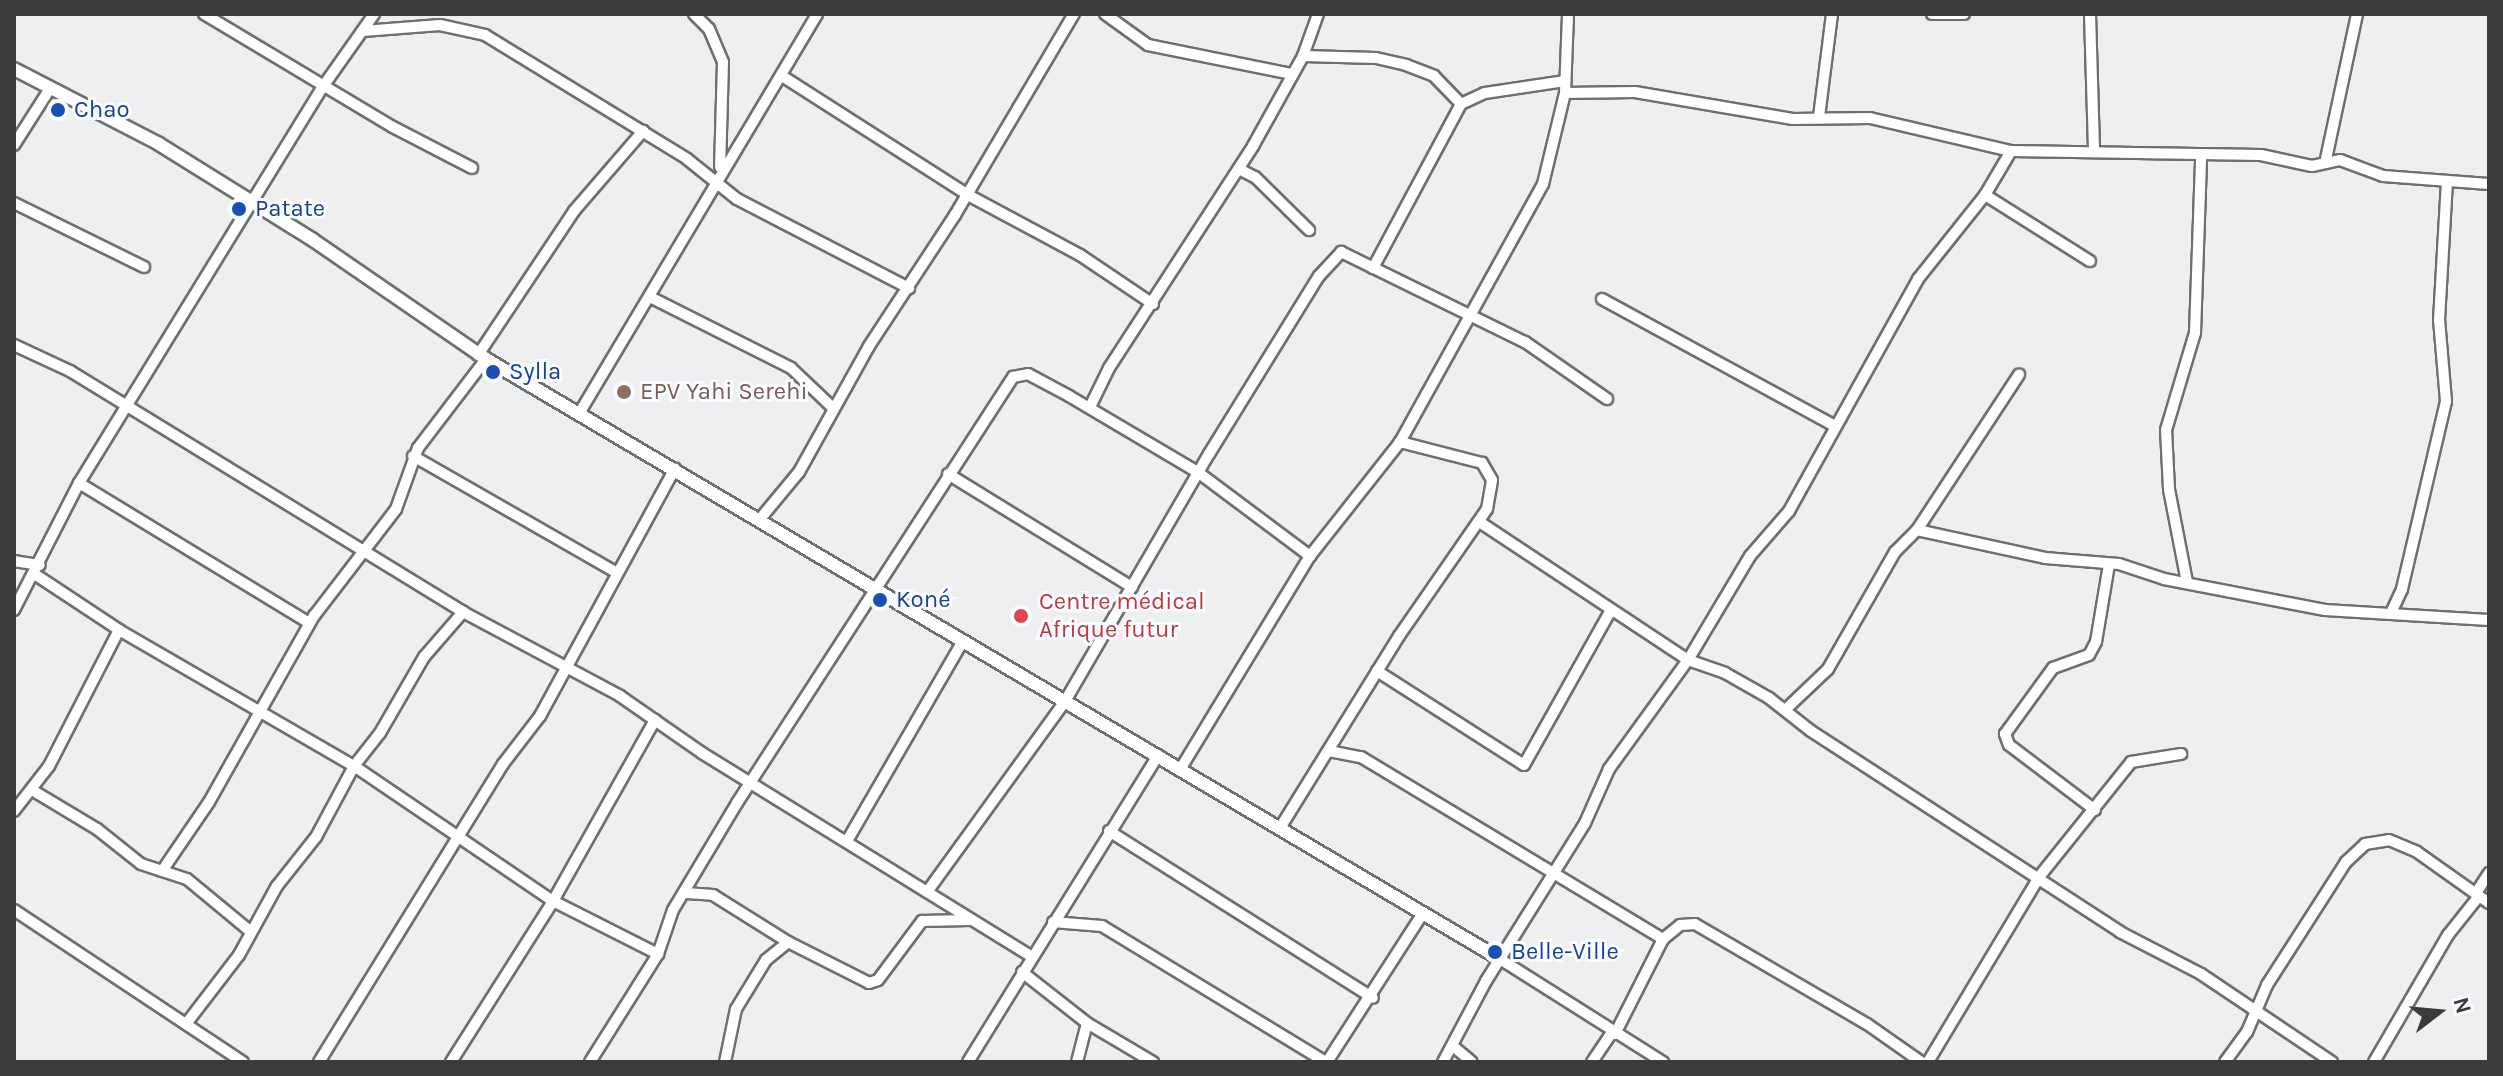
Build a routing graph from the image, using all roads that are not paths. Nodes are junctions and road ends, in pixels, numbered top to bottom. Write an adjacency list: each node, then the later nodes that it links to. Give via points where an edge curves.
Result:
1 (204, 14): 20 (street)
2 (374, 14): 14 (street)
3 (694, 14): 33 (street, via 709,29 725,75)
4 (817, 14): 18 (street)
5 (1074, 14): 37 (street)
6 (1105, 14): 17 (street, via 1148,45)
7 (1318, 14): 15 (street)
8 (1568, 14): 19 (street)
9 (1832, 14): 24 (street)
10 (1932, 14): 11 (street)
11 (1964, 14)
12 (2090, 14): 28 (street)
13 (2357, 14): 30 (street)
14 (363, 31): 20 (street); 25 (street, via 411,24 476,31)
15 (1303, 56): 17 (street); 23 (street, via 1376,58 1406,65 1434,76)
16 (14, 69): 21 (street)
17 (1292, 74): 32 (street)
18 (782, 76): 33 (street); 37 (street)
19 (1565, 81): 22 (street); 23 (street, via 1485,93)
20 (324, 85): 31 (street); 39 (street)
21 (49, 90): 26 (street); 39 (street, via 159,144)
22 (1565, 93): 24 (street, via 1635,92 1793,119); 49 (street, via 1543,184)
23 (1461, 104): 44 (street)
24 (1819, 117): 27 (street, via 1870,118)
25 (643, 131): 35 (street); 51 (street, via 574,211)
26 (14, 145)
27 (2011, 151): 28 (street); 38 (street)
28 (2094, 151): 29 (street)
29 (2201, 157): 30 (street, via 2261,155 2312,166); 74 (street, via 2195,333 2166,430 2169,489)
30 (2326, 159): 34 (street, via 2383,176)
31 (472, 168)
32 (1239, 169): 41 (street, via 1255,177); 48 (street)
33 (720, 173): 35 (street)
34 (2447, 183): 36 (street); 80 (street, via 2439,320 2446,401 2402,589)
35 (714, 184): 45 (street); 46 (street)
36 (2489, 184)
37 (968, 195): 45 (street); 48 (street, via 1049,236)
38 (1985, 195): 42 (street); 58 (street, via 1918,279 1878,360)
39 (252, 202): 51 (street); 56 (street)
40 (14, 203): 43 (street)
41 (1309, 230)
42 (2090, 261)
43 (144, 267)
44 (1373, 268): 49 (street); 62 (street, via 1341,252 1319,276)
45 (909, 288): 55 (street)
46 (650, 297): 55 (street, via 791,368); 57 (street)
47 (1602, 299): 58 (street)
48 (1153, 304): 54 (street)
49 (1470, 315): 53 (street, via 1550,357); 59 (street)
50 (14, 346): 56 (street, via 70,371)
51 (482, 357): 57 (street); 60 (street)
52 (2019, 375): 67 (street)
53 (1607, 399)
54 (1090, 407): 62 (street); 63 (street, via 1028,374 1013,377)
55 (834, 409): 65 (street, via 799,472)
56 (127, 410): 64 (street); 68 (street)
57 (580, 412): 61 (street)
58 (1835, 426): 85 (street, via 1789,511 1750,556)
59 (1400, 442): 66 (street, via 1482,463 1492,480); 69 (street)
60 (413, 456): 68 (street, via 402,497); 73 (street)
61 (675, 468): 65 (street); 73 (street)
62 (1199, 473): 69 (street); 75 (street)
63 (948, 474): 75 (street); 76 (street)
64 (79, 483): 72 (street); 82 (street)
65 (760, 519): 76 (street)
66 (1481, 523): 78 (street, via 1553,566); 87 (street, via 1446,564)
67 (1917, 530): 71 (street, via 2045,558); 89 (street, via 1895,552 1828,669)
68 (366, 550): 79 (street); 82 (street)
69 (1310, 556): 96 (street)
70 (14, 561): 72 (street)
71 (2109, 564): 74 (street); 99 (street, via 2089,655 2053,668 2005,734 2009,745)
72 (38, 570): 77 (street); 83 (street)
73 (617, 573): 86 (street)
74 (2187, 582): 80 (street, via 2325,610)
75 (1132, 587): 88 (street)
76 (874, 590): 84 (street); 97 (street)
77 (14, 610)
78 (1611, 610): 85 (street); 87 (street, via 1524,765)
79 (463, 612): 86 (street); 95 (street, via 424,657 380,733)
80 (2391, 613): 81 (street)
81 (2489, 620)
82 (309, 623): 90 (street)
83 (119, 630): 90 (street); 98 (street)
84 (961, 644): 88 (street); 104 (street)
85 (1688, 660): 89 (street, via 1744,682); 107 (street, via 1609,769)
86 (564, 667): 91 (street); 103 (street, via 540,716)
87 (1377, 671): 92 (street)
88 (1064, 703): 94 (street); 109 (street)
89 (1785, 710): 108 (street)
90 (257, 711): 95 (street); 105 (street, via 209,802)
91 (655, 720): 97 (street); 112 (street)
92 (1329, 751): 101 (street); 107 (street, via 1361,757)
93 (2181, 754): 99 (street, via 2131,762)
94 (1158, 755): 96 (street); 102 (street)
95 (354, 766): 103 (street); 118 (street, via 316,837 277,886)
96 (1181, 768): 101 (street)
97 (754, 782): 104 (street); 110 (street)
98 (32, 790): 100 (street); 105 (street, via 97,829 130,858)
99 (2095, 810): 108 (street)
100 (14, 811)
101 (1280, 828): 115 (street)
102 (1109, 831): 117 (street); 125 (street)
103 (459, 837): 112 (street); 132 (street)
104 (847, 841): 109 (street)
105 (162, 871): 118 (street, via 187,879)
106 (2489, 873): 111 (street)
107 (1555, 876): 119 (street); 123 (street)
108 (2039, 877): 126 (street, via 2156,955 2201,974); 145 (street)
109 (927, 892): 116 (street)
110 (686, 893): 120 (street, via 713,895); 121 (street, via 673,910)
111 (2477, 894): 113 (street); 126 (street, via 2417,852 2389,840 2365,844 2346,862); 148 (street)
112 (553, 901): 121 (street); 133 (street)
113 (2489, 903)
114 (14, 910): 128 (street)
115 (1423, 913): 123 (street); 125 (street)
116 (971, 920): 120 (street, via 922,921 874,983); 122 (street)
117 (1053, 922): 122 (street); 139 (street, via 1102,926)
118 (251, 932): 128 (street)
119 (1663, 939): 129 (street); 144 (street, via 1680,925 1708,929)
120 (788, 942): 135 (street, via 766,960 736,1009)
121 (658, 954): 134 (street)
122 (1031, 956): 124 (street)
123 (1500, 959): 129 (street); 130 (street)
124 (1022, 972): 127 (street); 136 (street)
125 (1373, 998): 139 (street)
126 (2255, 1011): 146 (street); 147 (street)
127 (1087, 1023): 137 (street); 138 (street)
128 (186, 1024): 131 (street)
129 (1614, 1033): 142 (street); 143 (street)
130 (1454, 1047): 140 (street); 141 (street)
131 (243, 1062)
132 (319, 1062)
133 (451, 1062)
134 (590, 1062)
135 (725, 1062)
136 (968, 1062)
137 (1077, 1062)
138 (1153, 1062)
139 (1326, 1062)
140 (1443, 1062)
141 (1472, 1062)
142 (1592, 1062)
143 (1663, 1062)
144 (1921, 1062)
145 (1928, 1062)
146 (2225, 1062)
147 (2332, 1062)
148 (2374, 1062)

